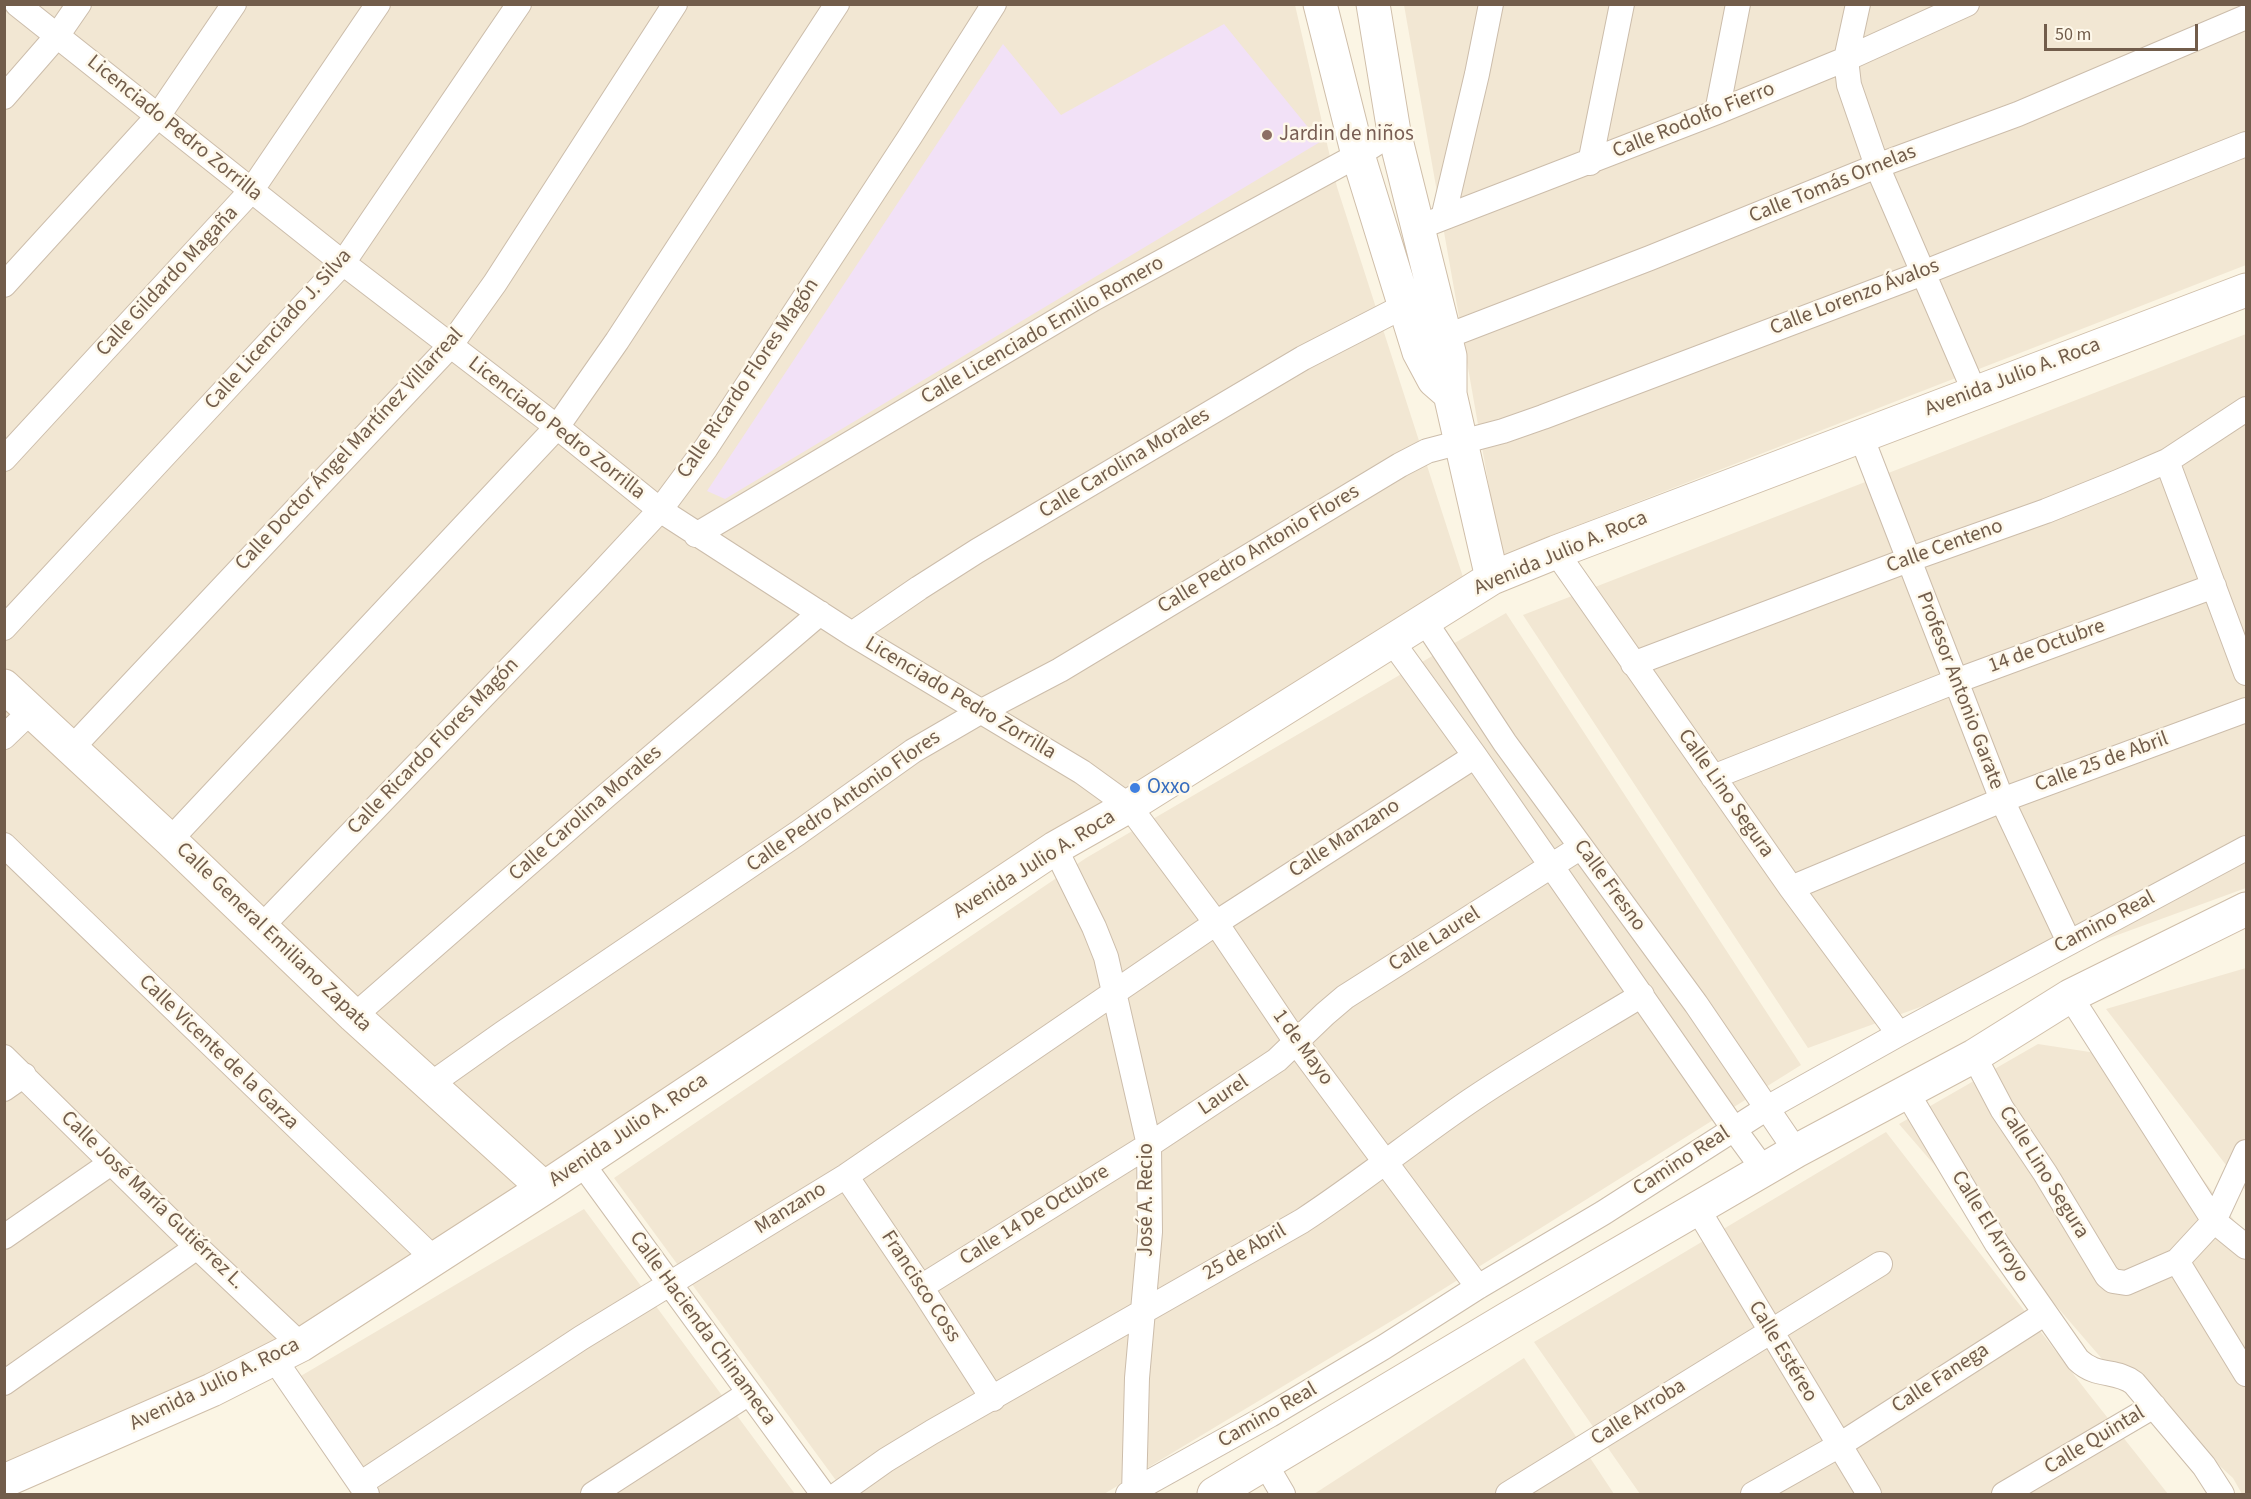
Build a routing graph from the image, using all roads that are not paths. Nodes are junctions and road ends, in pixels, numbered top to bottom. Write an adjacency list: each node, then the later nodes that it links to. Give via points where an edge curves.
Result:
1 (17, 4): 17 (street, Licenciado Pedro Zorrilla)
2 (79, 4): 17 (street)
3 (234, 4): 21 (street)
4 (378, 4): 27 (street, Calle Gildardo Magaña)
5 (519, 4): 29 (street, Calle Licenciado J. Silva)
6 (675, 4): 35 (street, Calle Doctor Ángel Martínez Villarreal)
7 (837, 4): 38 (street)
8 (994, 4): 43 (street, Calle Ricardo Flores Magón, via 713,438)
9 (1320, 4): 24 (street)
10 (1372, 4): 22 (street)
11 (1491, 4): 28 (street, via 1477,74)
12 (1622, 4): 25 (street)
13 (1738, 4): 20 (street)
14 (1858, 4): 18 (street)
15 (1967, 4): 18 (street, Calle Rodolfo Fierro)
16 (2247, 17): 26 (street, Calle Tomás Ornelas, via 2018,114)
17 (57, 36): 19 (street); 21 (street, Licenciado Pedro Zorrilla)
18 (1846, 59): 20 (street, Calle Rodolfo Fierro); 26 (street, via 1849,85)
19 (4, 97)
20 (1717, 112): 25 (street, Calle Rodolfo Fierro)
21 (158, 116): 27 (street, Licenciado Pedro Zorrilla); 31 (street)
22 (1394, 132): 24 (street, Calle Licenciado Emilio Romero); 28 (street)
23 (2247, 144): 30 (street, Calle Lorenzo Ávalos)
24 (1358, 155): 33 (street); 44 (street, Calle Licenciado Emilio Romero, via 1094,299)
25 (1590, 163): 28 (street, Calle Rodolfo Fierro)
26 (1877, 166): 30 (street); 34 (street, Calle Tomás Ornelas)
27 (251, 191): 29 (street, Licenciado Pedro Zorrilla); 41 (street, Calle Gildardo Magaña)
28 (1430, 223): 34 (street)
29 (343, 263): 35 (street, Licenciado Pedro Zorrilla); 51 (street, Calle Licenciado J. Silva)
30 (1923, 273): 36 (street); 40 (street, Calle Lorenzo Ávalos, via 1543,417)
31 (4, 285)
32 (2247, 290): 36 (street, Avenida Julio A. Roca)
33 (1406, 305): 34 (street); 52 (street, Calle Carolina Morales, via 1303,358 977,550)
34 (1432, 344): 40 (street, via 1434,380 1450,394)
35 (450, 346): 38 (street, Licenciado Pedro Zorrilla); 62 (street, Calle Doctor Ángel Martínez Villarreal)
36 (1975, 393): 39 (street, Avenida Julio A. Roca)
37 (2247, 409): 42 (street, Calle Centeno)
38 (557, 427): 43 (street, Licenciado Pedro Zorrilla); 67 (street)
39 (1861, 436): 45 (street, Avenida Julio A. Roca); 46 (street, Profesor Antonio Garate)
40 (1460, 443): 47 (street); 60 (street, Calle Pedro Antonio Flores, via 1427,451 1400,465 1060,670)
41 (4, 459)
42 (2167, 461): 46 (street, Calle Centeno, via 2046,511); 48 (street)
43 (660, 510): 44 (street, Licenciado Pedro Zorrilla); 76 (street, Calle Ricardo Flores Magón)
44 (696, 535): 49 (street, Licenciado Pedro Zorrilla)
45 (1556, 552): 47 (street, Avenida Julio A. Roca); 54 (street, Calle Lino Segura)
46 (1908, 560): 54 (street, Calle Centeno); 56 (street, Profesor Antonio Garate)
47 (1492, 578): 50 (street, Avenida Julio A. Roca)
48 (2214, 586): 55 (street); 56 (street, 14 de Octubre)
49 (820, 613): 52 (street, Licenciado Pedro Zorrilla); 81 (street, Calle Carolina Morales)
50 (1424, 620): 53 (street, Avenida Julio A. Roca); 69 (street, Calle Fresno, via 1505,743)
51 (4, 628)
52 (852, 634): 60 (street, Licenciado Pedro Zorrilla)
53 (1391, 640): 63 (street, Calle Fresno); 66 (street, Avenida Julio A. Roca)
54 (1633, 664): 64 (street, Calle Lino Segura)
55 (2247, 673)
56 (1956, 681): 64 (street, 14 de Octubre); 65 (street, Profesor Antonio Garate)
57 (4, 686): 59 (street, Calle General Emiliano Zapata)
58 (2247, 710): 65 (street, Calle 25 de Abril)
59 (30, 712): 61 (street); 62 (street, Calle General Emiliano Zapata)
60 (980, 712): 66 (street, Licenciado Pedro Zorrilla, via 1082,772); 87 (street, Calle Pedro Antonio Flores, via 913,751)
61 (4, 737)
62 (71, 749): 67 (street, Calle General Emiliano Zapata)
63 (1475, 756): 72 (street, Calle Fresno); 75 (street, Calle Manzano)
64 (1713, 777): 73 (street, Calle Lino Segura)
65 (2002, 800): 73 (street, Calle 25 de Abril); 77 (street, Profesor Antonio Garate)
66 (1129, 806): 70 (street, Avenida Julio A. Roca); 75 (street, 1 de Mayo)
67 (170, 840): 76 (street, Calle General Emiliano Zapata)
68 (4, 844): 105 (street, Calle Vicente de la Garza)
69 (1581, 847): 72 (street, Calle Laurel); 89 (street, Calle Fresno)
70 (1055, 848): 78 (street, José A. Recio, via 1094,927); 94 (street, Avenida Julio A. Roca)
71 (2246, 849): 77 (street, Camino Real)
72 (1552, 867): 79 (street, Calle Fresno); 83 (street, Calle Laurel, via 1345,997)
73 (1791, 888): 82 (street, Calle Lino Segura)
74 (2247, 909): 80 (street, Camino Real)
75 (1216, 923): 78 (street, Manzano); 83 (street, 1 de Mayo)
76 (261, 927): 81 (street, Calle General Emiliano Zapata)
77 (2069, 942): 82 (street, Camino Real)
78 (1114, 992): 91 (street, José A. Recio); 98 (street, Manzano)
79 (1642, 995): 90 (street, Calle Fresno); 95 (street, 25 de Abril, via 1508,1075)
80 (2070, 996): 84 (street, Camino Real); 101 (street)
81 (354, 1016): 87 (street, Calle General Emiliano Zapata)
82 (1899, 1034): 89 (street, Camino Real)
83 (1296, 1042): 91 (street, Laurel, via 1277,1060); 95 (street, 1 de Mayo)
84 (1974, 1056): 88 (street, Camino Real); 106 (street, Calle Lino Segura, via 2002,1109 2107,1276 2120,1284 2126,1283)
85 (4, 1057): 86 (street, Calle José María Gutiérrez L.)
86 (14, 1082): 96 (street, Calle José María Gutiérrez L.)
87 (431, 1084): 99 (street, Calle General Emiliano Zapata)
88 (1906, 1091): 92 (street, Camino Real); 112 (street, Calle El Arroyo, via 1997,1244)
89 (1767, 1108): 90 (street, Camino Real); 92 (street, Calle Fresno)
90 (1734, 1129): 97 (street, Calle Fresno); 110 (street, Camino Real)
91 (1149, 1145): 109 (street, Calle 14 De Octubre); 111 (street, José A. Recio, via 1150,1232)
92 (1797, 1150): 97 (street, Camino Real)
93 (2247, 1152): 101 (street)
94 (581, 1162): 99 (street, Avenida Julio A. Roca); 108 (street, Calle Hacienda Chinameca)
95 (1387, 1162): 110 (street, 1 de Mayo); 111 (street, 25 de Abril, via 1302,1221)
96 (111, 1163): 102 (street); 103 (street, Calle José María Gutiérrez L.)
97 (1764, 1170): 100 (street, Camino Real)
98 (846, 1176): 108 (street, Manzano); 109 (street, Francisco Coss)
99 (544, 1188): 105 (street, Avenida Julio A. Roca)
100 (1697, 1208): 113 (street, Calle Estéreo); 121 (street, Camino Real)
101 (2214, 1221): 104 (street); 106 (street)
102 (4, 1238)
103 (197, 1246): 114 (street, Calle José María Gutiérrez L.); 116 (street)
104 (2247, 1247)
105 (434, 1259): 114 (street, Avenida Julio A. Roca)
106 (2177, 1260): 115 (street)
107 (1880, 1264): 113 (street, Calle Arroba)
108 (669, 1285): 117 (street, Calle Hacienda Chinameca); 123 (street, Manzano, via 581,1338)
109 (921, 1287): 118 (street, Francisco Coss)
110 (1478, 1287): 124 (street, Camino Real, via 1326,1383)
111 (1143, 1311): 118 (street, 25 de Abril); 124 (street, José A. Recio)
112 (2044, 1314): 119 (street, Calle El Arroyo, via 2078,1360 2095,1371 2130,1380); 120 (street, Calle Fanega)
113 (1770, 1331): 120 (street, Calle Estéreo); 130 (street, Calle Arroba)
114 (288, 1352): 122 (street, Avenida Julio A. Roca, via 212,1390); 123 (street, Calle José María Gutiérrez L.)
115 (2247, 1374)
116 (4, 1383)
117 (749, 1394): 125 (street); 126 (street, Calle Hacienda Chinameca)
118 (993, 1399): 127 (street, 25 de Abril, via 895,1455)
119 (2154, 1406): 133 (street, Calle Quintal); 134 (street)
120 (1838, 1446): 131 (street, Calle Fanega); 132 (street, Calle Estéreo)
121 (1266, 1465): 128 (street, Camino Real); 129 (street)
122 (4, 1481)
123 (363, 1489)
124 (1132, 1493)
125 (593, 1494)
126 (823, 1494)
127 (838, 1494)
128 (1215, 1494)
129 (1283, 1494)
130 (1508, 1494)
131 (1753, 1494)
132 (1869, 1494)
133 (2004, 1494)
134 (2222, 1494)

